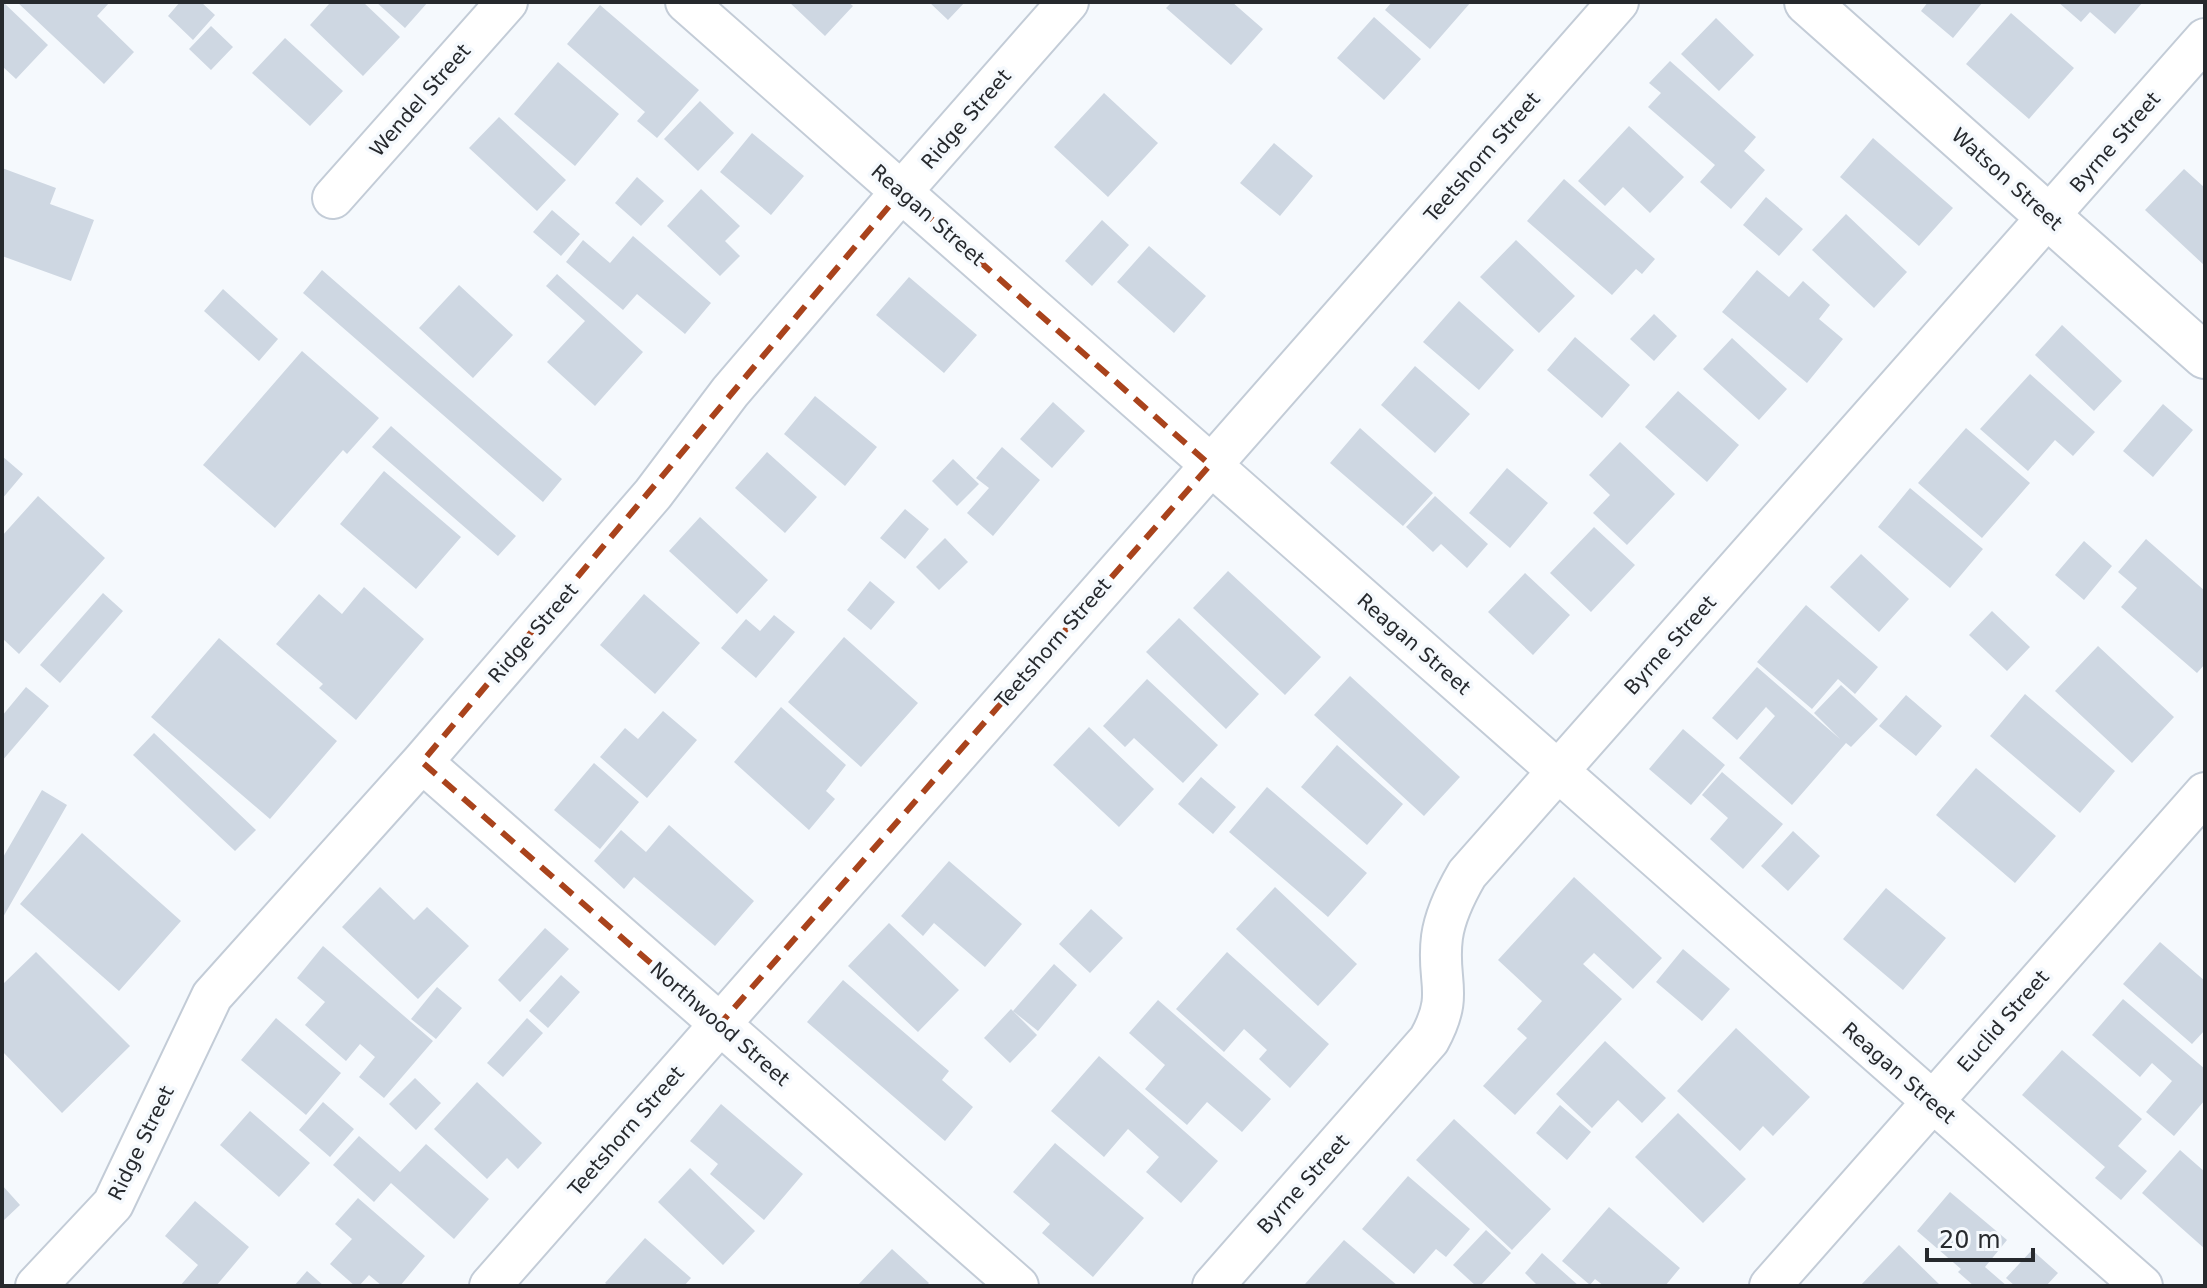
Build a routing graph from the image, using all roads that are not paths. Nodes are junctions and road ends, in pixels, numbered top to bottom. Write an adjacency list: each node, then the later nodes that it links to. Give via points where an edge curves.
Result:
1 (507, 2): 8 (street, Wendel Street)
2 (686, 2): 7 (street, Reagan Street)
3 (1068, 2): 7 (street, Ridge Street)
4 (1618, 2): 11 (street, Teetshorn Street)
5 (1807, 2): 9 (street, Watson Street)
6 (2205, 39): 9 (street, Byrne Street)
7 (901, 192): 11 (street, Reagan Street); 12 (street, Ridge Street, via 730,392 653,494)
8 (333, 198)
9 (2050, 217): 10 (street, Watson Street); 13 (street, Byrne Street)
10 (2205, 356)
11 (1210, 465): 13 (street, Reagan Street); 15 (street, Teetshorn Street)
12 (422, 762): 15 (street, Northwood Street); 17 (street, Ridge Street, via 212,996 113,1204)
13 (1558, 771): 16 (street, Reagan Street); 20 (street, Byrne Street, via 1467,874 1455,895 1442,936 1444,1002 1429,1040)
14 (2205, 793): 16 (street, Euclid Street)
15 (720, 1024): 18 (street, Teetshorn Street); 19 (street, Northwood Street)
16 (1932, 1102): 21 (street, Euclid Street); 22 (street, Reagan Street)
17 (36, 1286)
18 (490, 1286)
19 (1018, 1286)
20 (1213, 1286)
21 (1770, 1286)
22 (2142, 1286)

